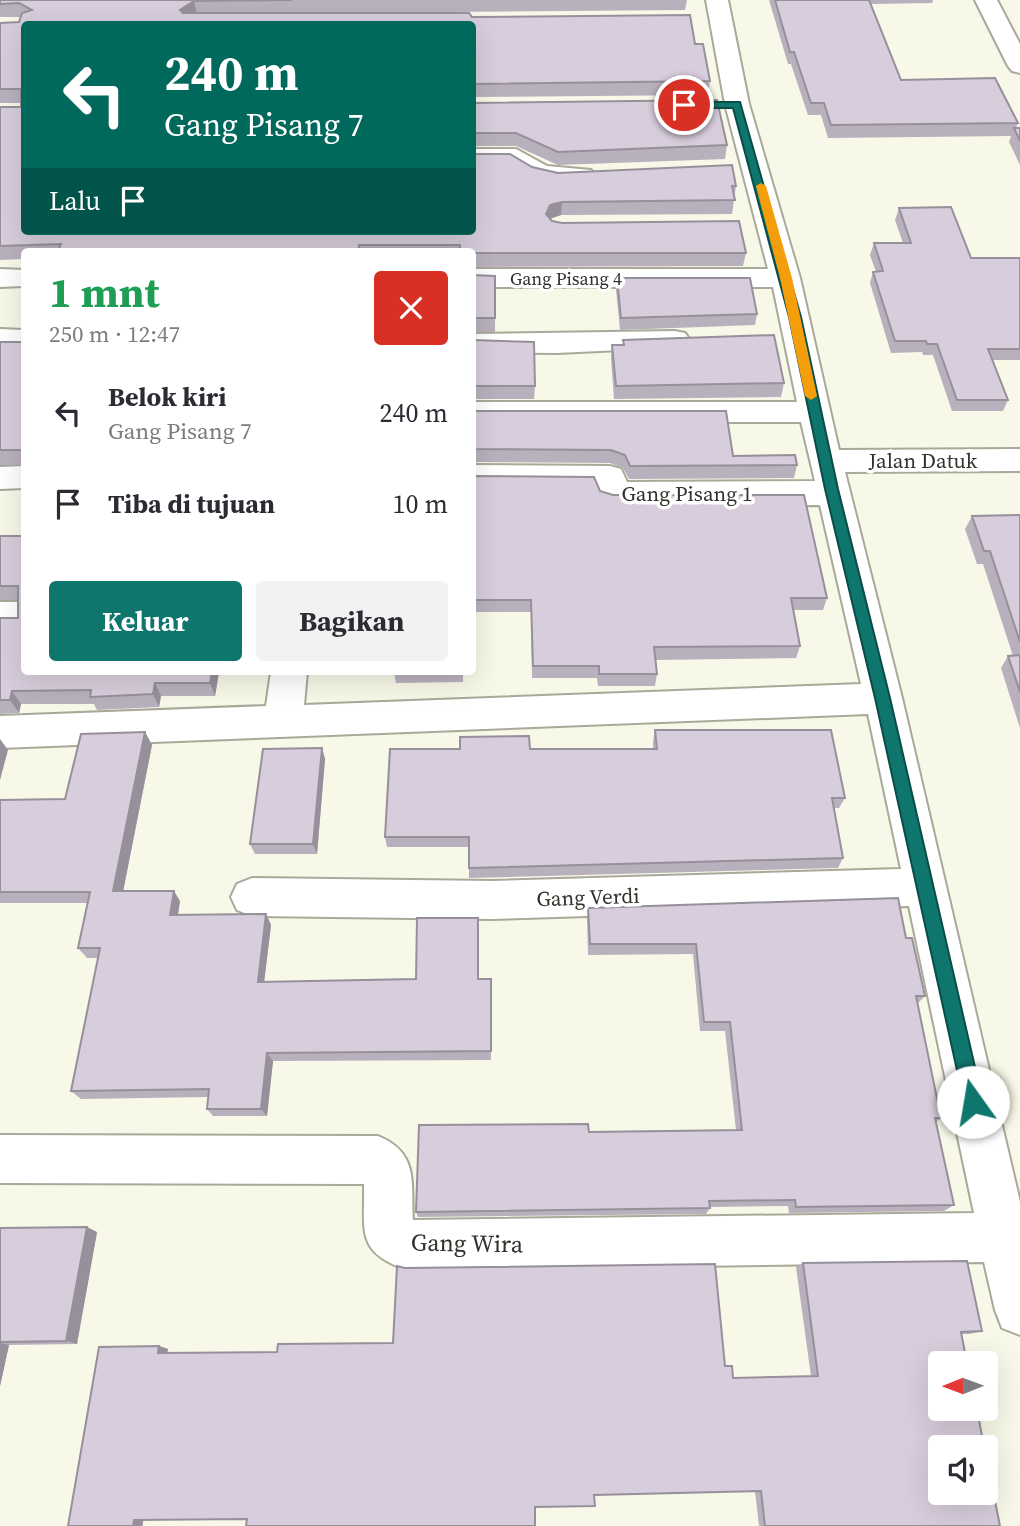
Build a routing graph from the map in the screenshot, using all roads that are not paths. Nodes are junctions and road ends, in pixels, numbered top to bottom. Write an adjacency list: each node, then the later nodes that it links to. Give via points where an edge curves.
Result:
1 (986, 0): 3 (street)
2 (710, 13): 9 (street, via 723,105 758,224)
3 (1020, 66)
4 (476, 157): 5 (street, via 516,157 541,173 557,176)
5 (610, 174)
6 (0, 278): 7 (street)
7 (21, 278)
8 (476, 278): 9 (street, Gang Pisang 4)
9 (786, 278): 15 (street, via 786,337)
10 (0, 338): 11 (street)
11 (21, 339)
12 (705, 340): 13 (street)
13 (476, 343)
14 (476, 412): 15 (street)
15 (814, 412): 19 (street)
16 (1020, 460): 19 (street, Jalan Datuk)
17 (476, 476): 19 (street, Gang Pisang 1, via 610,477 612,494)
18 (21, 477): 20 (street)
19 (830, 477): 24 (street)
20 (0, 478)
21 (0, 616): 22 (street)
22 (21, 616)
23 (289, 675): 25 (street)
24 (883, 698): 25 (street); 27 (street)
25 (284, 721): 26 (street)
26 (0, 732)
27 (924, 887): 28 (street, Gang Verdi, via 491,900); 30 (street)
28 (252, 897)
29 (0, 1159): 30 (street, Gang Wira, via 378,1160 387,1169 389,1234 407,1245)
30 (1004, 1237): 31 (street)
31 (1020, 1310)

